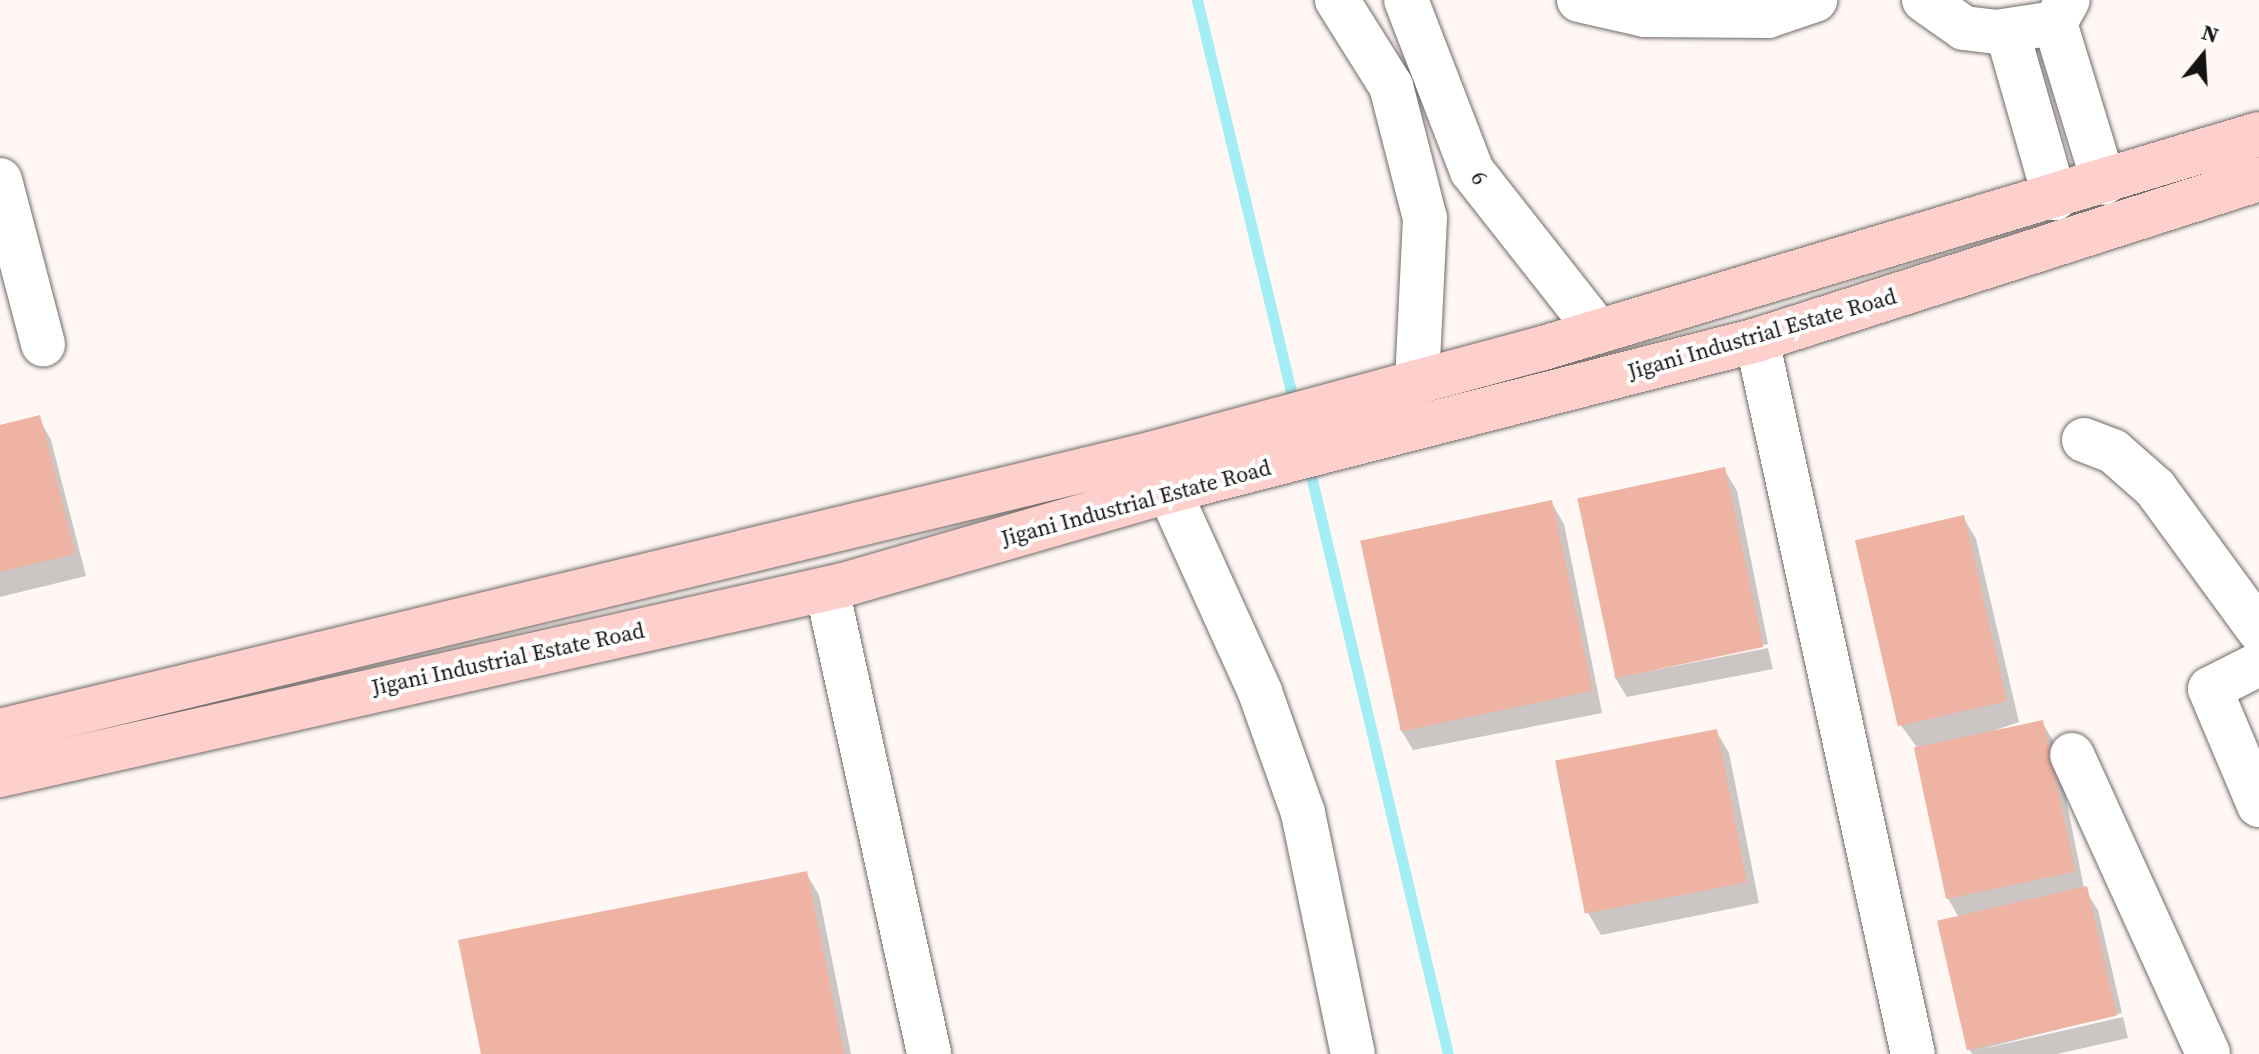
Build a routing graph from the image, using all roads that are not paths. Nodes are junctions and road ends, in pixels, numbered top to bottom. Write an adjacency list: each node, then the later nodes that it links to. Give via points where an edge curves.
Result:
1 (1337, 0): 16 (lane, via 1391,86 1425,218)
2 (1406, 0): 13 (lane, 6, via 1472,171)
3 (1579, 0): 4 (lane, via 1645,15 1753,16)
4 (1815, 0)
5 (1924, 0): 7 (lane, via 1964,28)
6 (2062, 12): 7 (lane); 11 (lane)
7 (2007, 31): 12 (lane)
8 (2259, 134): 11 (main road, Jigani Industrial Estate Road)
9 (2259, 179): 14 (main road, Jigani Industrial Estate Road)
10 (0, 180): 15 (lane)
11 (2104, 183): 12 (main road, Jigani Industrial Estate Road)
12 (2055, 198): 13 (main road, Jigani Industrial Estate Road)
13 (1598, 331): 16 (main road, Jigani Industrial Estate Road)
14 (1757, 340): 18 (main road, Jigani Industrial Estate Road); 28 (lane)
15 (43, 344)
16 (1417, 380): 22 (main road, Jigani Industrial Estate Road)
17 (2084, 440): 20 (lane, via 2113,451 2155,488)
18 (1169, 491): 19 (main road, Jigani Industrial Estate Road); 27 (lane, via 1260,692 1303,813)
19 (827, 589): 24 (main road, Jigani Industrial Estate Road); 26 (lane)
20 (2259, 630)
21 (2259, 664): 25 (lane, via 2210,689)
22 (0, 731)
23 (2072, 755): 29 (lane)
24 (0, 775)
25 (2259, 805)
26 (929, 1054)
27 (1353, 1054)
28 (1913, 1054)
29 (2208, 1054)

